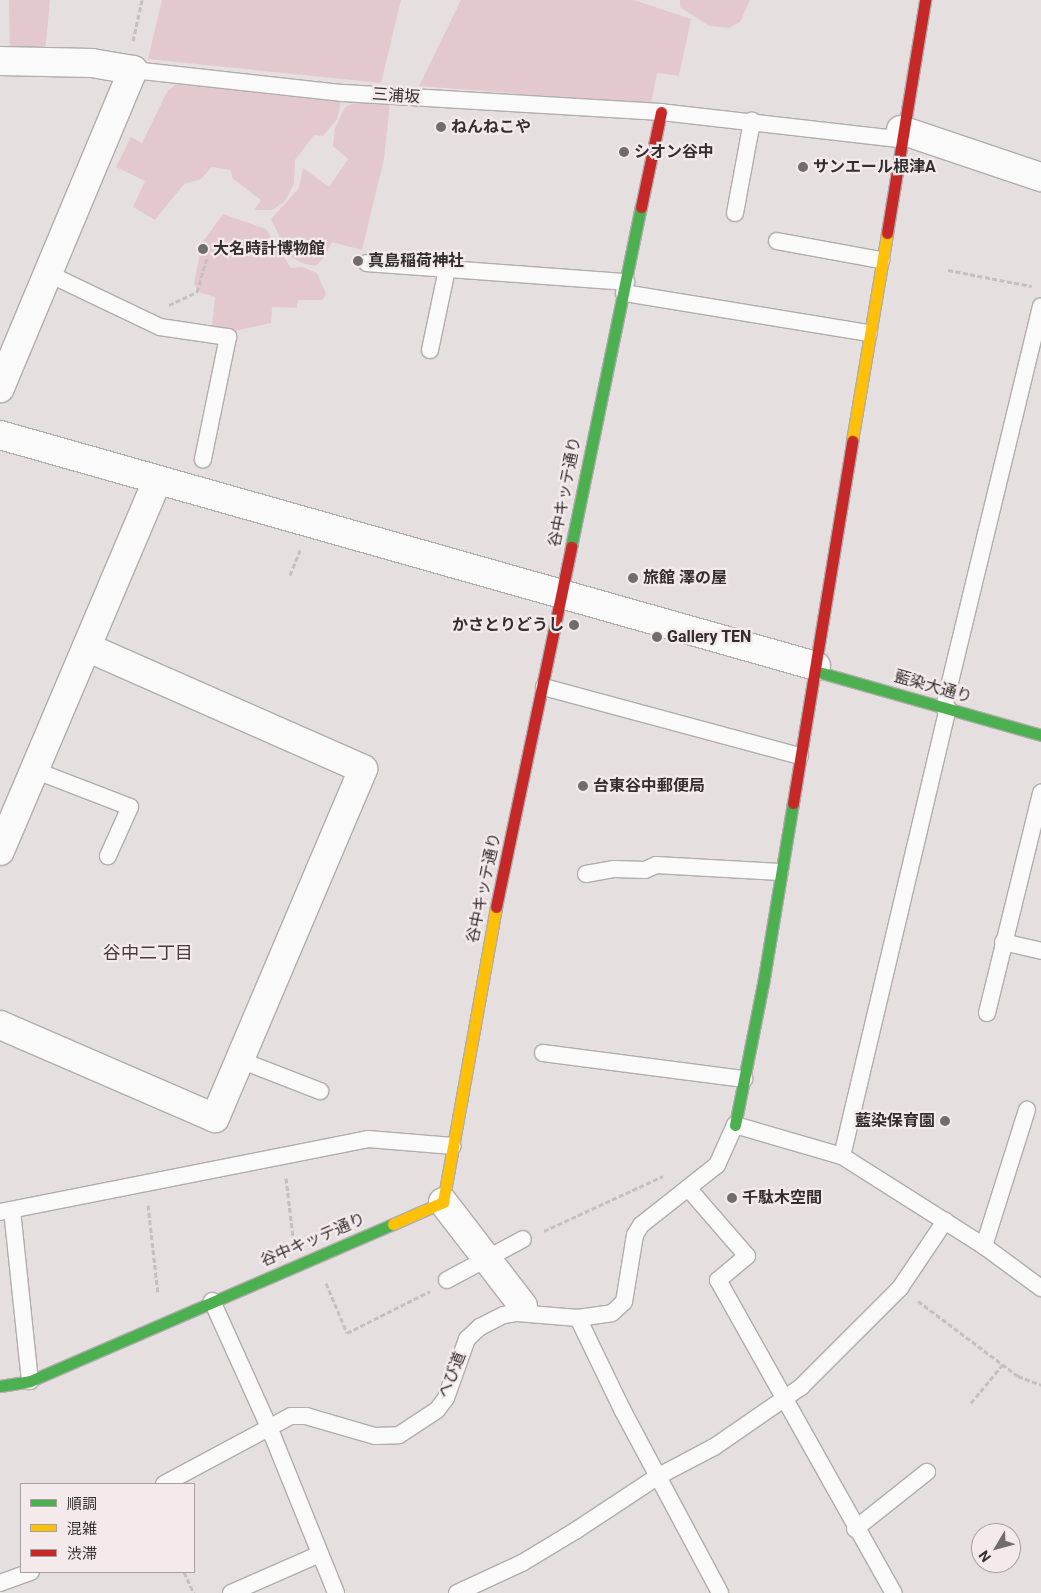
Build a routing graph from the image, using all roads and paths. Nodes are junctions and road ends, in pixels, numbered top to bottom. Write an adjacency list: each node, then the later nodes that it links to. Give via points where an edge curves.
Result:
1 (142, 0): 4 (path)
2 (925, 0): 7 (street)
3 (0, 61): 4 (street, via 92,63)
4 (130, 69): 5 (lane, 三浦坂, via 344,93); 16 (street)
5 (660, 112): 6 (lane, 三浦坂); 17 (street, 谷中キッテ通り)
6 (752, 121): 7 (lane, 三浦坂); 9 (lane)
7 (900, 134): 8 (street); 12 (street)
8 (1041, 177)
9 (735, 213)
10 (777, 241): 12 (lane)
11 (207, 257): 20 (path, via 197,292)
12 (881, 260): 21 (street)
13 (367, 263): 14 (lane)
14 (447, 269): 17 (lane); 22 (lane)
15 (948, 270): 18 (path)
16 (49, 274): 20 (lane); 23 (street)
17 (625, 287): 21 (lane); 29 (street, 谷中キッテ通り)
18 (1041, 288)
19 (1041, 307): 33 (lane)
20 (143, 316): 25 (lane, via 160,327 228,337)
21 (869, 333): 31 (street)
22 (430, 350)
23 (0, 388)
24 (0, 435): 26 (street)
25 (203, 459)
26 (157, 481): 29 (street); 30 (street)
27 (302, 545): 28 (path)
28 (290, 575)
29 (562, 595): 31 (street); 32 (street, 谷中キッテ通り)
30 (87, 647): 36 (street); 47 (street, via 363,769)
31 (816, 668): 33 (street, 藍染大通り); 35 (street)
32 (544, 687): 35 (lane); 52 (street, 谷中キッテ通り, via 490,935)
33 (946, 708): 34 (street, 藍染大通り); 54 (lane)
34 (1041, 735)
35 (800, 756): 40 (street)
36 (34, 770): 38 (street); 39 (lane, via 130,807)
37 (1041, 793): 42 (lane)
38 (0, 851)
39 (108, 856)
40 (780, 872): 41 (lane, via 656,865 645,870 615,869); 48 (street)
41 (586, 874)
42 (1003, 942): 43 (lane); 44 (lane)
43 (1041, 951)
44 (988, 1013)
45 (0, 1025): 47 (street, via 215,1118)
46 (543, 1053): 48 (lane)
47 (240, 1060): 49 (lane)
48 (744, 1079): 51 (street)
49 (320, 1091)
50 (1027, 1110): 62 (lane)
51 (735, 1125): 54 (lane); 57 (lane, へび道, via 717,1165)
52 (453, 1146): 53 (lane, via 368,1138); 58 (street, 谷中キッテ通り)
53 (284, 1155): 56 (lane); 65 (path)
54 (842, 1156): 60 (lane)
55 (665, 1175): 61 (path)
56 (146, 1182): 59 (lane); 72 (path)
57 (688, 1188): 71 (lane, へび道, via 654,1212 635,1235 624,1302 612,1313); 77 (lane, via 746,1256 718,1280)
58 (443, 1202): 63 (street, 谷中キッテ通り); 64 (street)
59 (6, 1211): 74 (lane)
60 (945, 1221): 62 (lane); 67 (lane)
61 (523, 1239): 64 (lane)
62 (984, 1246): 68 (lane)
63 (315, 1257): 65 (street, 谷中キッテ通り); 66 (path, via 347,1333)
64 (486, 1258): 66 (lane); 70 (street)
65 (296, 1265): 69 (street, 谷中キッテ通り)
66 (446, 1280)
67 (900, 1288): 73 (path); 77 (lane, via 813,1376)
68 (1041, 1288)
69 (212, 1301): 72 (street, 谷中キッテ通り); 79 (lane)
70 (526, 1310): 71 (lane, へび道); 79 (lane, へび道, via 504,1315 467,1339 446,1398 437,1410 399,1435 375,1436 306,1416 291,1416)
71 (578, 1318): 81 (lane)
72 (162, 1324): 74 (street, 谷中キッテ通り)
73 (1003, 1364): 75 (path, via 1018,1376); 78 (path)
74 (30, 1381): 76 (street, 谷中キッテ通り)
75 (1041, 1385)
76 (0, 1386)
77 (784, 1399): 81 (lane, via 714,1447); 83 (lane)
78 (971, 1403)
79 (269, 1427): 82 (lane, へび道); 84 (lane)
80 (927, 1472): 83 (lane)
81 (657, 1477): 91 (lane, via 522,1563); 92 (lane, via 672,1499)
82 (166, 1483)
83 (855, 1529): 93 (lane)
84 (320, 1554): 89 (lane); 90 (lane)
85 (28, 1573): 87 (lane)
86 (184, 1573): 88 (path)
87 (0, 1583)
88 (194, 1593)
89 (231, 1593)
90 (336, 1593)
91 (457, 1593)
92 (720, 1593)
93 (894, 1593)

